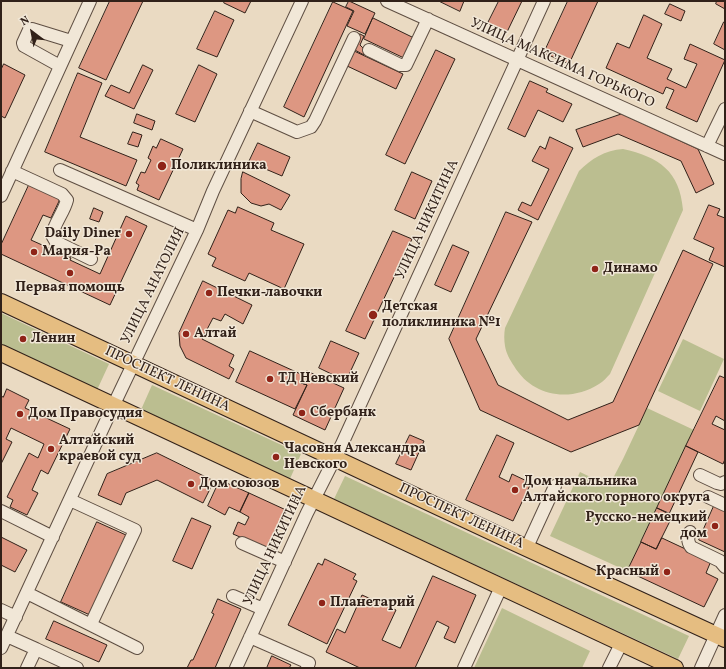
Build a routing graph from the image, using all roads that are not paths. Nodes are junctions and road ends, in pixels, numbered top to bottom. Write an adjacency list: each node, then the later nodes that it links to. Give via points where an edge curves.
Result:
1 (302, 1): 12 (street, УЛИЦА АНАТОЛИЯ)
2 (387, 1): 5 (street, УЛИЦА МАКСИМА ГОРЬКОГО)
3 (544, 1): 9 (street, УЛИЦА НИКИТИНА)
4 (86, 2): 7 (street)
5 (428, 19): 8 (street, via 406,65 400,65); 9 (street, УЛИЦА МАКСИМА ГОРЬКОГО)
6 (354, 38): 12 (street, via 311,128 297,132)
7 (71, 41): 10 (street); 10 (street, via 32,29 23,43 24,46)
8 (369, 50)
9 (517, 60): 13 (street, УЛИЦА МАКСИМА ГОРЬКОГО); 24 (street, УЛИЦА НИКИТИНА)
10 (60, 66): 16 (street)
11 (725, 109): 13 (street)
12 (250, 111): 18 (street, УЛИЦА АНАТОЛИЯ)
13 (707, 146): 14 (street, УЛИЦА МАКСИМА ГОРЬКОГО)
14 (725, 154)
15 (60, 170): 18 (street)
16 (12, 171): 17 (street); 19 (street, via 62,194 67,200 52,235 56,242)
17 (1, 196)
18 (197, 230): 22 (street, УЛИЦА АНАТОЛИЯ)
19 (91, 260)
20 (1, 302): 22 (main road, ПРОСПЕКТ ЛЕНИНА)
21 (1, 353): 23 (main road)
22 (133, 364): 23 (street, УЛИЦА АНАТОЛИЯ); 24 (main road, ПРОСПЕКТ ЛЕНИНА)
23 (113, 405): 29 (main road); 30 (street, УЛИЦА АНАТОЛИЯ)
24 (335, 458): 29 (street, УЛИЦА НИКИТИНА); 36 (main road, ПРОСПЕКТ ЛЕНИНА)
25 (700, 474): 26 (street, via 717,483)
26 (725, 482)
27 (555, 486): 36 (street)
28 (708, 497): 31 (street)
29 (314, 499): 37 (street, УЛИЦА НИКИТИНА); 39 (main road)
30 (70, 500): 34 (street, УЛИЦА АНАТОЛИЯ); 46 (street, via 135,530)
31 (725, 505)
32 (1, 511): 34 (street)
33 (690, 532): 38 (street, via 688,542 691,546 720,560)
34 (53, 537): 40 (street, УЛИЦА АНАТОЛИЯ)
35 (242, 543): 37 (street)
36 (527, 547): 49 (main road, ПРОСПЕКТ ЛЕНИНА)
37 (285, 562): 43 (street, УЛИЦА НИКИТИНА)
38 (725, 567)
39 (501, 587): 50 (main road); 58 (street)
40 (27, 593): 45 (street, УЛИЦА АНАТОЛИЯ); 46 (street)
41 (233, 596): 43 (street)
42 (1, 610): 45 (street)
43 (263, 610): 48 (street, УЛИЦА НИКИТИНА)
44 (725, 615): 49 (street)
45 (16, 617): 47 (street, УЛИЦА АНАТОЛИЯ)
46 (91, 624): 52 (street)
47 (7, 636): 51 (street, УЛИЦА АНАТОЛИЯ); 53 (street)
48 (250, 637): 56 (street, УЛИЦА НИКИТИНА); 57 (street, via 309,663)
49 (720, 637): 61 (street)
50 (621, 644): 59 (street); 60 (main road)
51 (1, 648)
52 (138, 648)
53 (36, 649): 54 (street); 55 (street)
54 (27, 668)
55 (77, 668)
56 (236, 668)
57 (307, 668)
58 (464, 668)
59 (609, 668)
60 (675, 668)
61 (701, 668)

